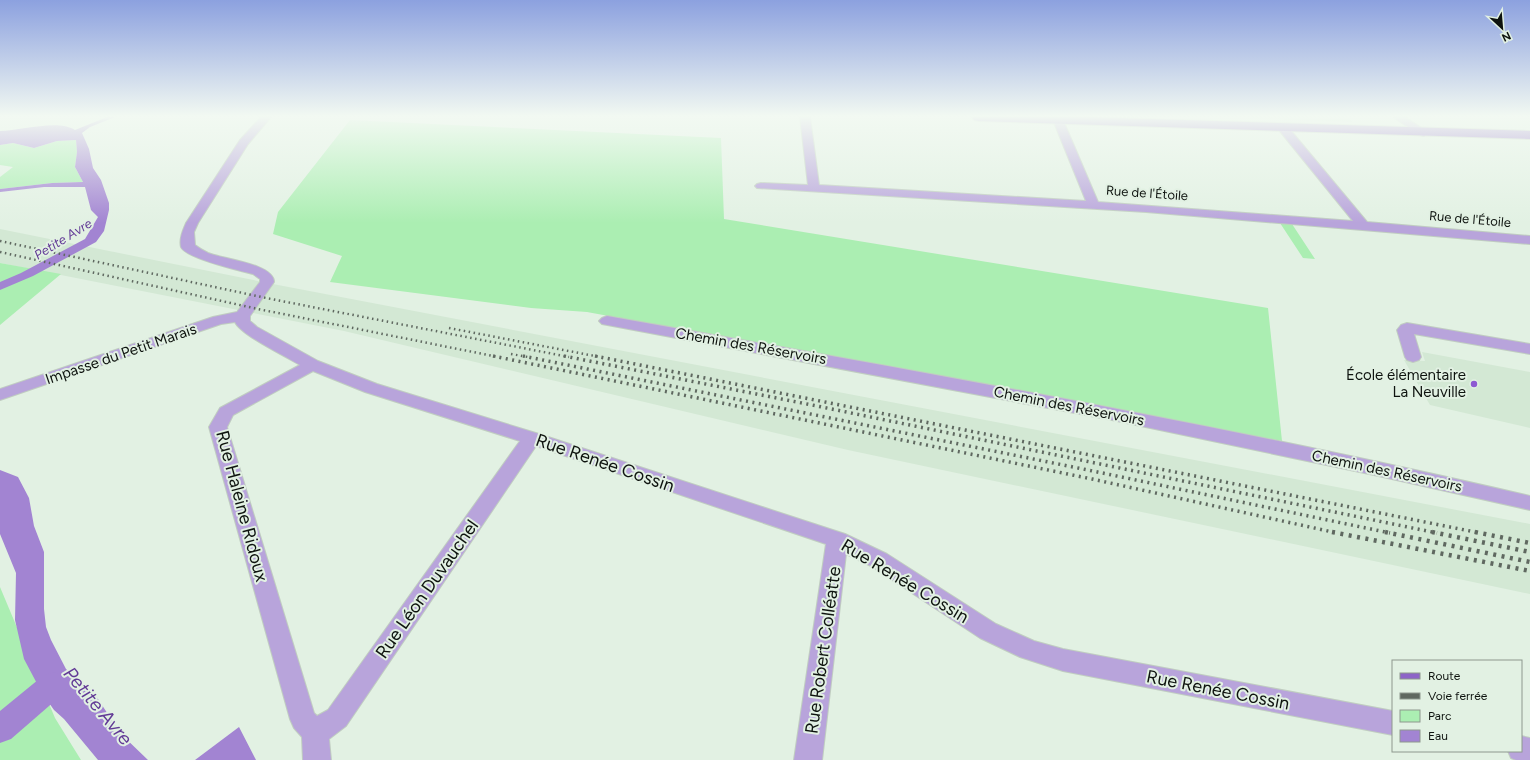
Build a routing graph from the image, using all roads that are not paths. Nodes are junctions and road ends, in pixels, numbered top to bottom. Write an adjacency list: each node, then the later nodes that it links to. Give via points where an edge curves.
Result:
1 (237, 152): 10 (street, via 192,223 188,232 188,246 214,260 258,271 267,278 267,282)
2 (810, 152): 6 (street)
3 (1072, 152): 7 (street)
4 (1303, 152): 8 (street)
5 (761, 186): 6 (street, Rue de l'Étoile)
6 (814, 188): 7 (street, Rue de l'Étoile)
7 (1093, 204): 8 (street, Rue de l'Étoile)
8 (1363, 225): 9 (street, Rue de l'Étoile)
9 (1530, 240)
10 (245, 313): 14 (street, via 242,323 251,330); 15 (street, Impasse du Petit Marais)
11 (607, 321): 17 (street, Chemin des Réservoirs, via 1161,423)
12 (1530, 349): 13 (street, via 1407,328 1405,330)
13 (1413, 357)
14 (312, 365): 16 (street, Rue Renée Cossin, via 371,388); 20 (street, Rue Haleine Ridoux, via 226,412 218,427 303,719)
15 (0, 395)
16 (532, 438): 18 (street, Rue Renée Cossin); 20 (street, Rue Léon Duvauchel, via 337,718)
17 (1530, 503)
18 (837, 540): 19 (street, Rue Renée Cossin, via 879,560 988,631 1029,650 1063,660); 22 (street, Rue Robert Colléatte)
19 (1392, 723)
20 (315, 732): 21 (street)
21 (317, 760)
22 (808, 760)

